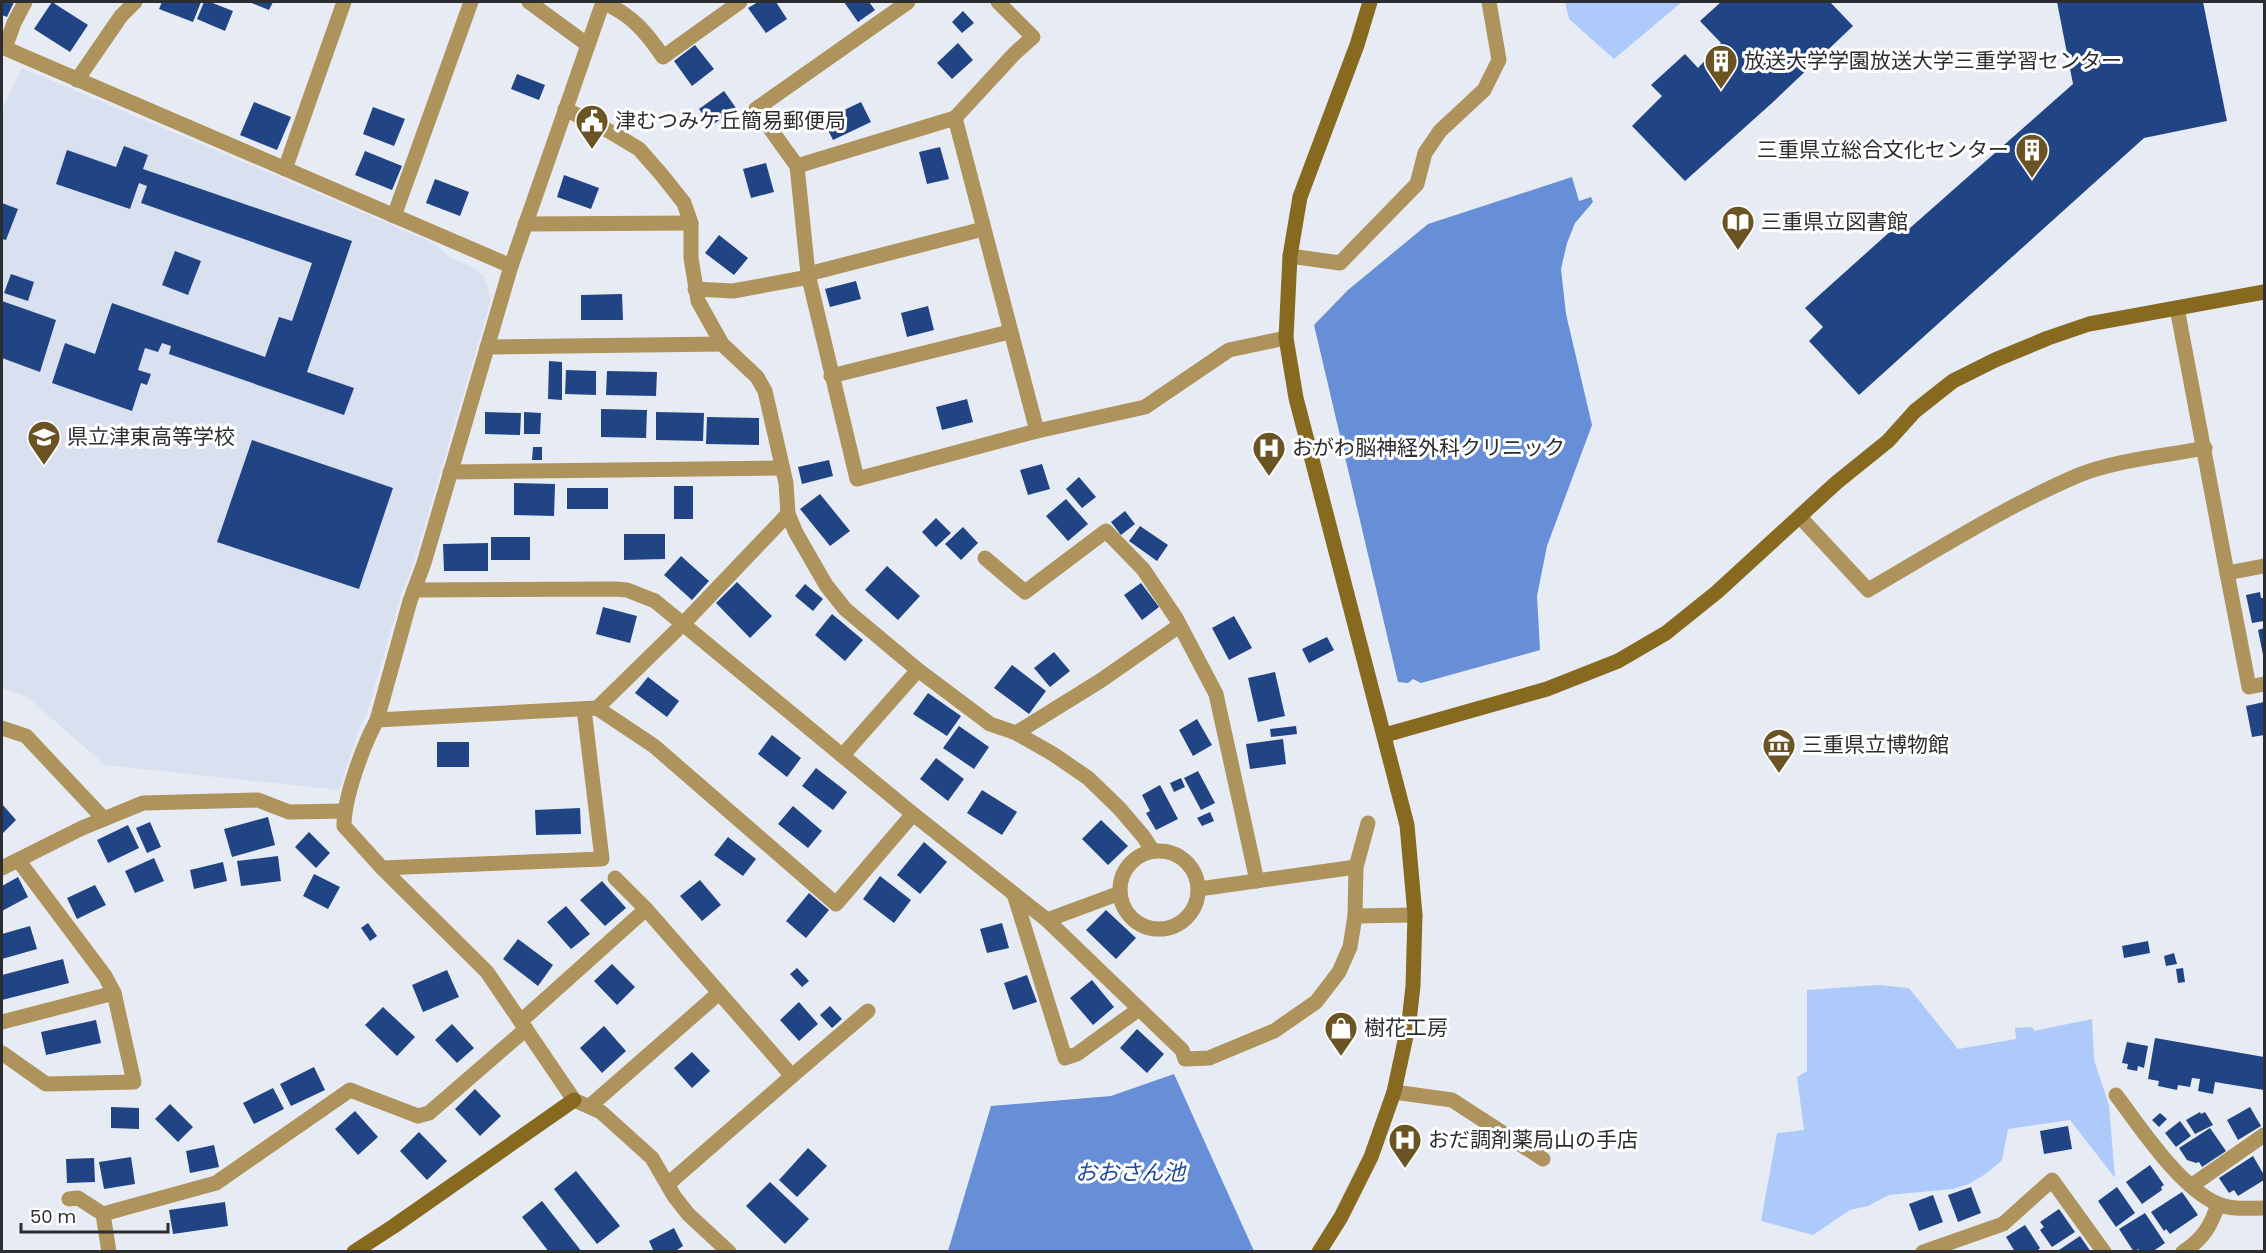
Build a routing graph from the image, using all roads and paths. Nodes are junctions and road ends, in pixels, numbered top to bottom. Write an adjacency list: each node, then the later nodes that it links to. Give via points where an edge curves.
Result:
1 (25, 2): 13 (street)
2 (135, 2): 14 (street)
3 (344, 2): 18 (street)
4 (471, 2): 19 (street)
5 (529, 2): 12 (street)
6 (603, 2): 7 (street, via 634,20 663,57); 12 (street)
7 (740, 2)
8 (908, 2): 17 (street, via 756,109)
9 (998, 2): 16 (street, via 1033,37)
10 (1370, 2): 23 (street, via 1300,197)
11 (1489, 2): 23 (street, via 1499,60 1484,90 1440,131 1425,153 1417,184 1340,263)
12 (588, 45): 15 (street)
13 (3, 47): 14 (street)
14 (77, 80): 18 (street)
15 (565, 109): 20 (street, via 639,149 684,203); 21 (street)
16 (955, 118): 17 (street); 22 (street)
17 (797, 166): 25 (street)
18 (285, 169): 19 (street)
19 (394, 216): 24 (street)
20 (691, 223): 21 (street); 26 (street)
21 (525, 224): 24 (street)
22 (983, 230): 25 (street); 29 (street)
23 (1290, 256): 30 (street)
24 (511, 266): 32 (street)
25 (808, 276): 26 (street, via 733,291); 33 (street)
26 (695, 290): 31 (street)
27 (2265, 292): 28 (street)
28 (2177, 308): 35 (street); 39 (street, via 2089,324 1953,381)
29 (1009, 332): 33 (street); 34 (street)
30 (1286, 338): 34 (street, via 1229,350 1145,406); 52 (street, via 1296,398)
31 (723, 344): 32 (street); 36 (street, via 757,377 765,391)
32 (487, 347): 37 (street)
33 (831, 376): 34 (street, via 857,479)
34 (1037, 431)
35 (2205, 448): 39 (street, via 2080,475 1989,520 1868,590); 42 (street)
36 (782, 468): 37 (street); 38 (street)
37 (450, 472): 43 (street)
38 (788, 514): 44 (street); 46 (street, via 826,585 845,609)
39 (1800, 517): 52 (street, via 1717,592 1675,625 1618,661 1547,689)
40 (985, 558): 45 (street, via 1025,592 1106,531 1143,569)
41 (2265, 566): 42 (street)
42 (2227, 573): 47 (street, via 2249,687)
43 (414, 590): 44 (street, via 627,590 655,601); 49 (street)
44 (683, 624): 48 (street); 53 (street)
45 (1179, 626): 51 (street); 64 (street, via 1216,694)
46 (918, 670): 51 (street, via 990,724); 53 (street)
47 (2265, 684)
48 (590, 708): 49 (street); 55 (street, via 654,746 836,904); 62 (street, via 603,858)
49 (377, 720): 54 (street, via 368,736)
50 (2, 728): 56 (street, via 26,736)
51 (1016, 733): 58 (street, via 1088,778 1119,808)
52 (1385, 735): 69 (street, via 1407,825)
53 (843, 755): 55 (street)
54 (344, 811): 56 (street, via 289,812 258,800 143,803); 62 (street, via 344,826)
55 (913, 814): 67 (street)
56 (104, 819): 59 (street)
57 (1368, 823): 60 (street)
58 (1153, 851): 65 (street, via 1178,855 1188,863); 66 (street, via 1130,864 1123,875)
59 (18, 860): 61 (street); 72 (street)
60 (1356, 867): 64 (street); 70 (street)
61 (2, 868)
62 (382, 868): 77 (street, via 487,972)
63 (615, 878): 68 (street)
64 (1257, 881): 65 (street)
65 (1199, 889): 66 (street, via 1198,899 1185,920 1162,930 1137,923 1127,913)
66 (1120, 893): 71 (street)
67 (1014, 894): 71 (street); 74 (street, via 1065,1058 1077,1054)
68 (646, 909): 73 (street); 77 (street)
69 (1415, 915): 70 (street); 80 (street, via 1409,1022)
70 (1355, 916): 74 (street, via 1350,947 1329,987 1316,1002 1275,1031 1209,1058 1185,1059 1182,1050)
71 (1047, 920): 74 (street)
72 (114, 993): 76 (street); 78 (street, via 134,1082 46,1084)
73 (719, 993): 79 (street); 83 (street)
74 (1140, 1009)
75 (868, 1011): 79 (street)
76 (2, 1022)
77 (523, 1025): 82 (street); 91 (street, via 429,1113 418,1116 350,1090 216,1183)
78 (2, 1053)
79 (792, 1076): 86 (street)
80 (1394, 1092): 85 (street, via 1452,1100); 95 (street, via 1371,1157)
81 (2116, 1095): 87 (street)
82 (574, 1100): 83 (street); 93 (street)
83 (590, 1106): 86 (street, via 652,1158)
84 (2265, 1135): 87 (street)
85 (1543, 1159)
86 (668, 1184): 94 (street, via 688,1214)
87 (2191, 1186): 89 (street)
88 (69, 1199): 91 (street, via 78,1198)
89 (2218, 1204): 90 (street); 98 (street, via 2211,1225)
90 (2265, 1208)
91 (103, 1214): 92 (street)
92 (109, 1251)
93 (354, 1251)
94 (729, 1251)
95 (1319, 1251)
96 (1923, 1251): 97 (street, via 2003,1224 2052,1180)
97 (2104, 1251)
98 (2183, 1251)

